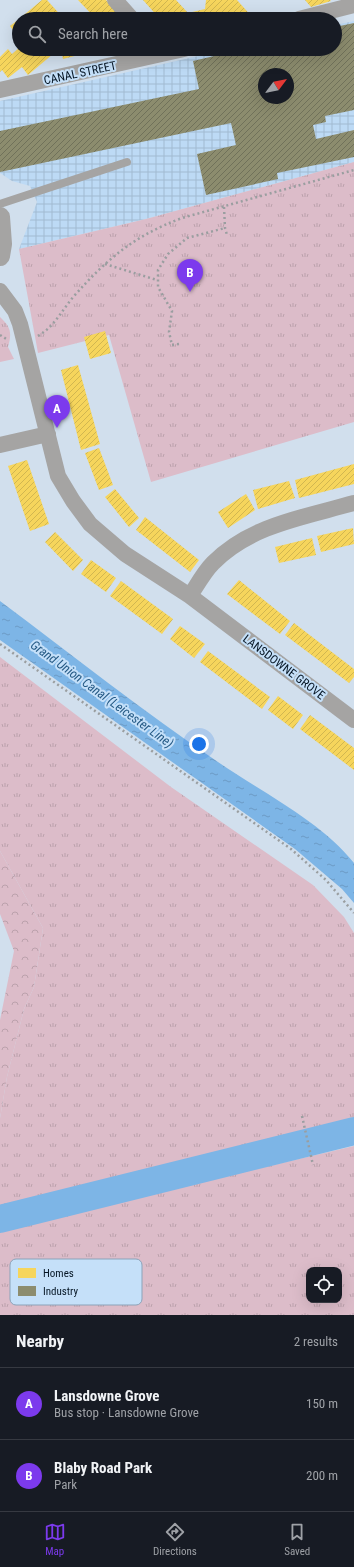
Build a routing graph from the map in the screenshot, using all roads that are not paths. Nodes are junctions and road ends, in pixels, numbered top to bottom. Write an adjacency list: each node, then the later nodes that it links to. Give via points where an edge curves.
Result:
1 (115, 0): 3 (street)
2 (347, 4): 4 (street)
3 (126, 12)
4 (321, 12)
5 (144, 56): 6 (street, CANAL STREET)
6 (0, 90)
7 (127, 162): 8 (lane)
8 (0, 204)
9 (0, 218): 10 (street)
10 (0, 256)
11 (0, 291): 12 (street, LANSDOWNE GROVE, via 15,312 25,340)
12 (48, 434): 13 (street); 15 (street, LANSDOWNE GROVE, via 58,476 90,524 125,554)
13 (0, 445)
14 (354, 503): 15 (street, via 271,526 238,542 212,564)
15 (190, 596): 16 (street, LANSDOWNE GROVE)
16 (354, 720)

